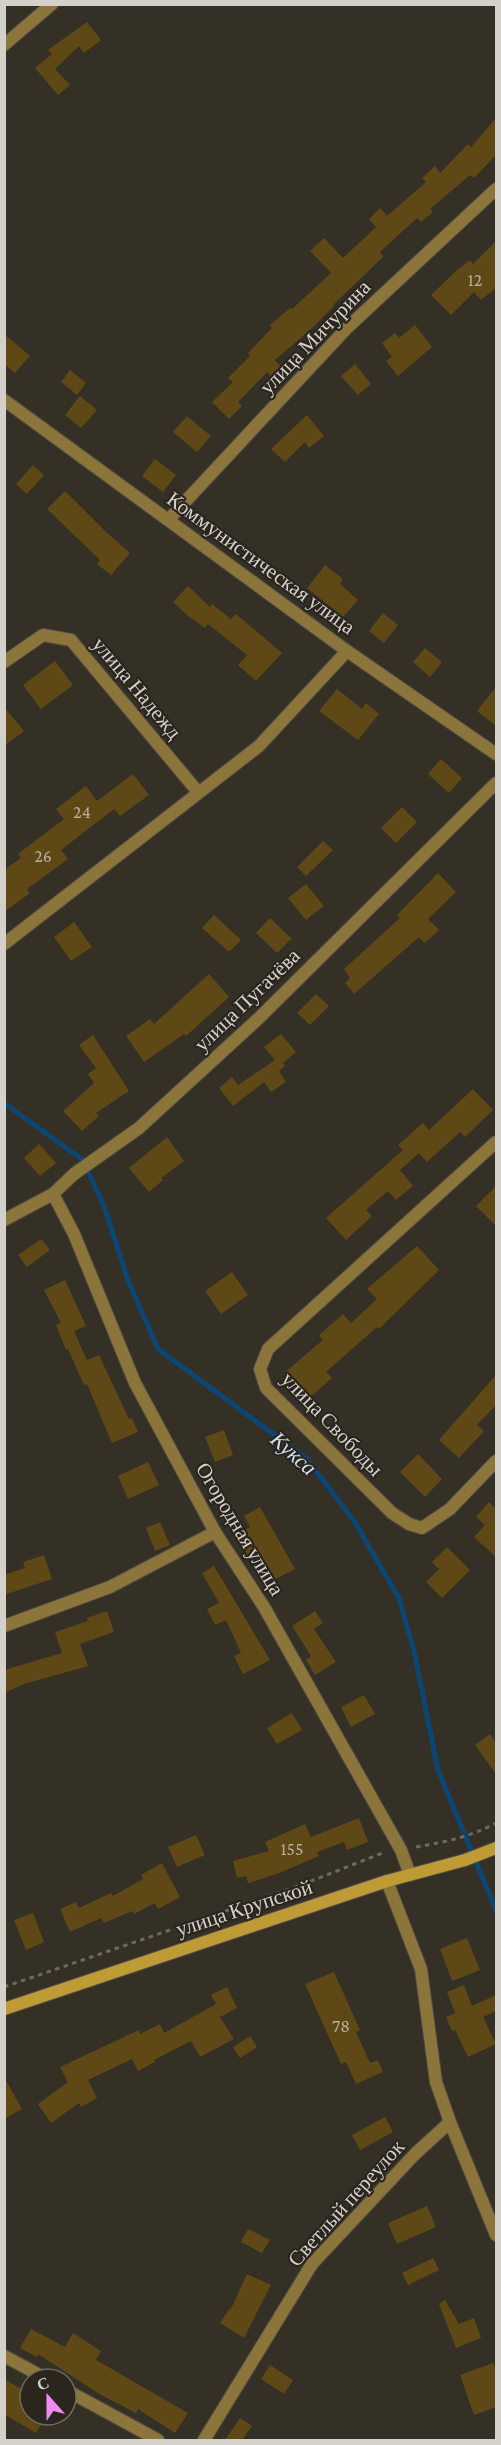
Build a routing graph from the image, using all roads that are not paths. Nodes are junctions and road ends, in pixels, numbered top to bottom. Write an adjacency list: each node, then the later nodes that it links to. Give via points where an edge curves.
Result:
1 (52, 4): 2 (street)
2 (4, 45)
3 (496, 189): 5 (street, улица Мичурина, via 347,328)
4 (4, 400): 5 (street, Коммунистическая улица)
5 (169, 519): 6 (street, Коммунистическая улица)
6 (347, 651): 8 (street, Коммунистическая улица); 10 (street, via 259,746)
7 (4, 662): 10 (street, улица Надежд, via 43,635 71,640)
8 (496, 754)
9 (496, 783): 13 (street, улица Пугачёва, via 259,1018 140,1128 74,1174)
10 (198, 792): 11 (street)
11 (4, 944)
12 (496, 1142): 15 (street, улица Свободы, via 268,1349 260,1369 266,1388 392,1513 409,1524 422,1528 450,1509)
13 (53, 1194): 14 (street, улица Пугачёва); 16 (street, Огородная улица, via 74,1234 135,1383)
14 (4, 1220)
15 (496, 1461)
16 (215, 1532): 17 (street, via 110,1587); 19 (street, Огородная улица, via 264,1607 401,1850)
17 (4, 1626)
18 (496, 1848): 19 (street, улица Крупской)
19 (410, 1875): 20 (street, улица Крупской)
20 (387, 1881): 21 (street, улица Крупской); 22 (street, via 421,1969 436,2082)
21 (4, 2009)
22 (450, 2122): 23 (street); 28 (street, Светлый переулок, via 312,2264)
23 (496, 2235)
24 (4, 2356): 25 (street)
25 (25, 2367)
26 (78, 2397): 27 (street)
27 (158, 2440)
28 (204, 2440)

